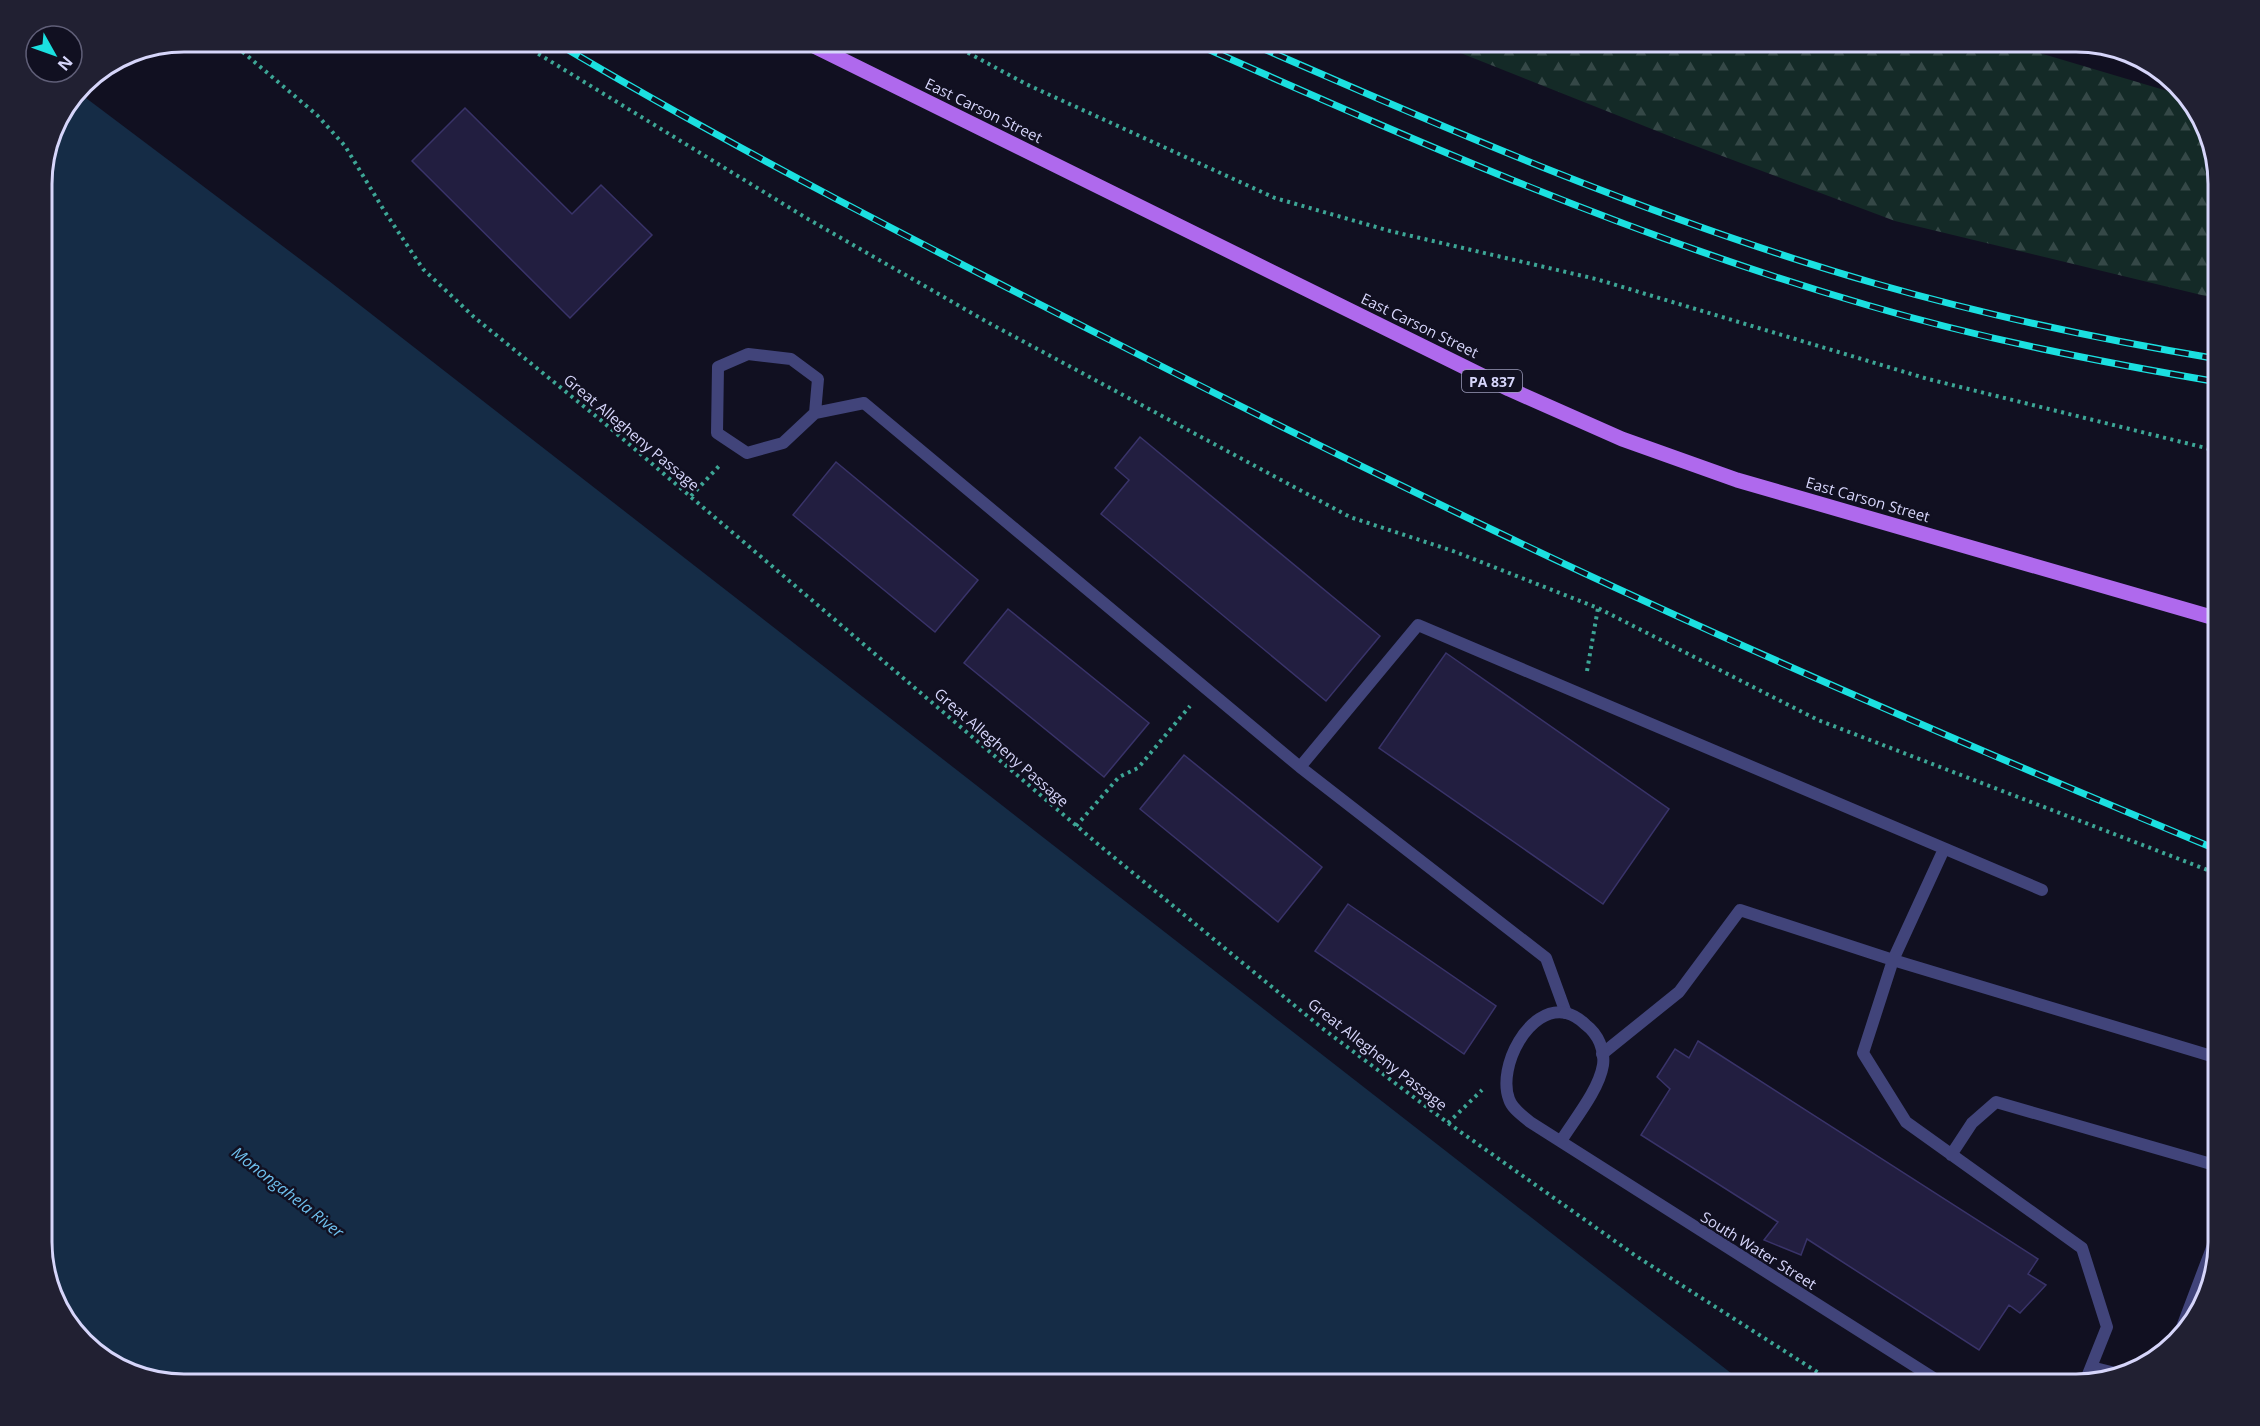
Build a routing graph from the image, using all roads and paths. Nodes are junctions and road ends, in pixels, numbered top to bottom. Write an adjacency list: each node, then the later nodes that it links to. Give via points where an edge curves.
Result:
1 (243, 52): 8 (path, Great Allegheny Passage, via 317,115 345,146 423,269 474,317)
2 (535, 52): 9 (path, via 808,219 979,318 1350,517 1453,551)
3 (826, 52): 10 (main road, East Carson Street / PA 837, via 1509,389 1622,439 1737,480)
4 (967, 52): 7 (path, via 1026,84 1275,198 1390,231 1596,279 1928,379)
5 (815, 413): 6 (street, via 783,443 747,453); 6 (street, via 818,379 791,359 748,354 738,358 718,367 717,433); 11 (street, via 864,403)
6 (737, 447): 8 (path)
7 (2208, 449)
8 (690, 497): 14 (path, Great Allegheny Passage)
9 (1598, 608): 12 (path); 16 (path, via 1818,720)
10 (2208, 616)
11 (1206, 687): 13 (street); 14 (path, via 1138,768 1119,777)
12 (1583, 696): 13 (street, via 1418,625); 15 (street)
13 (1300, 767): 19 (street, via 1546,957)
14 (1076, 826): 23 (path, Great Allegheny Passage, via 1322,1028)
15 (1944, 849): 17 (street); 18 (street)
16 (2208, 870)
17 (2042, 890)
18 (1893, 960): 20 (street, via 1740,910 1679,992); 21 (street); 25 (street, via 1863,1053 1906,1122)
19 (1566, 1013): 20 (street, via 1592,1029); 22 (street, South Water Street, via 1550,1014 1533,1024 1512,1051)
20 (1602, 1054): 24 (street, via 1597,1083)
21 (2208, 1055)
22 (1507, 1065): 23 (path); 24 (street, South Water Street, via 1505,1085 1509,1101 1530,1122)
23 (1448, 1123): 32 (path, Great Allegheny Passage, via 1636,1256)
24 (1561, 1141): 33 (street, South Water Street)
25 (1951, 1155): 26 (street, via 1972,1123 1996,1102); 29 (street, via 2082,1248 2108,1327)
26 (2208, 1163)
27 (2205, 1266): 28 (street)
28 (2189, 1308)
29 (2091, 1367): 30 (street); 31 (street)
30 (2102, 1370)
31 (2089, 1372)
32 (1819, 1373)
33 (1925, 1373)

